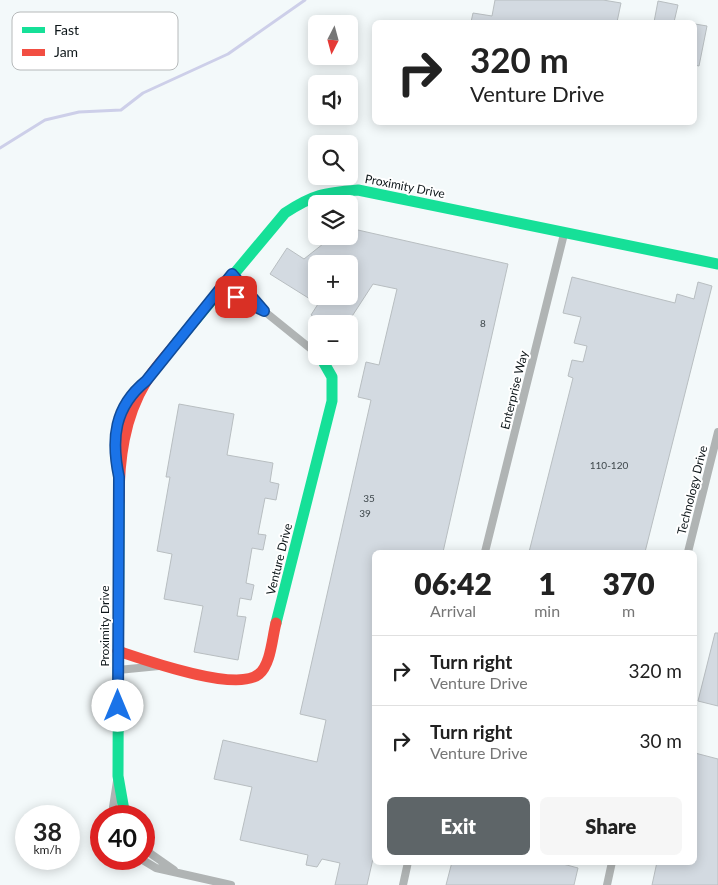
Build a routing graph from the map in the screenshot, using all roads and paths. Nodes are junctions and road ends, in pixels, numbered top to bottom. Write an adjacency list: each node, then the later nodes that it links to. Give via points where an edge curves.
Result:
1 (564, 234): 2 (street, Proximity Drive); 3 (street, Proximity Drive, via 386,195 341,190 306,199 285,213); 9 (street, Enterprise Way)
2 (715, 265)
3 (232, 274): 4 (street, Proximity Drive); 5 (street)
4 (222, 286): 5 (street); 11 (street, Proximity Drive, via 146,381 128,421 119,477)
5 (264, 311): 6 (street)
6 (308, 347)
7 (326, 365): 12 (street, Venture Drive, via 332,373 332,401 266,663 260,673 241,681)
8 (718, 432): 10 (street, Technology Drive)
9 (485, 550)
10 (688, 550)
11 (118, 651): 12 (street, Venture Drive); 13 (street, Proximity Drive)
12 (163, 665): 13 (street, Venture Drive)
13 (118, 670): 14 (street, Proximity Drive)
14 (118, 776): 15 (street, Proximity Drive); 16 (street, Proximity Drive)
15 (113, 805)
16 (123, 805)
17 (155, 857): 21 (street)
18 (407, 865): 23 (street)
19 (611, 865): 24 (street)
20 (155, 867): 21 (street)
21 (175, 871): 22 (street)
22 (231, 885)
23 (403, 885)
24 (607, 885)

